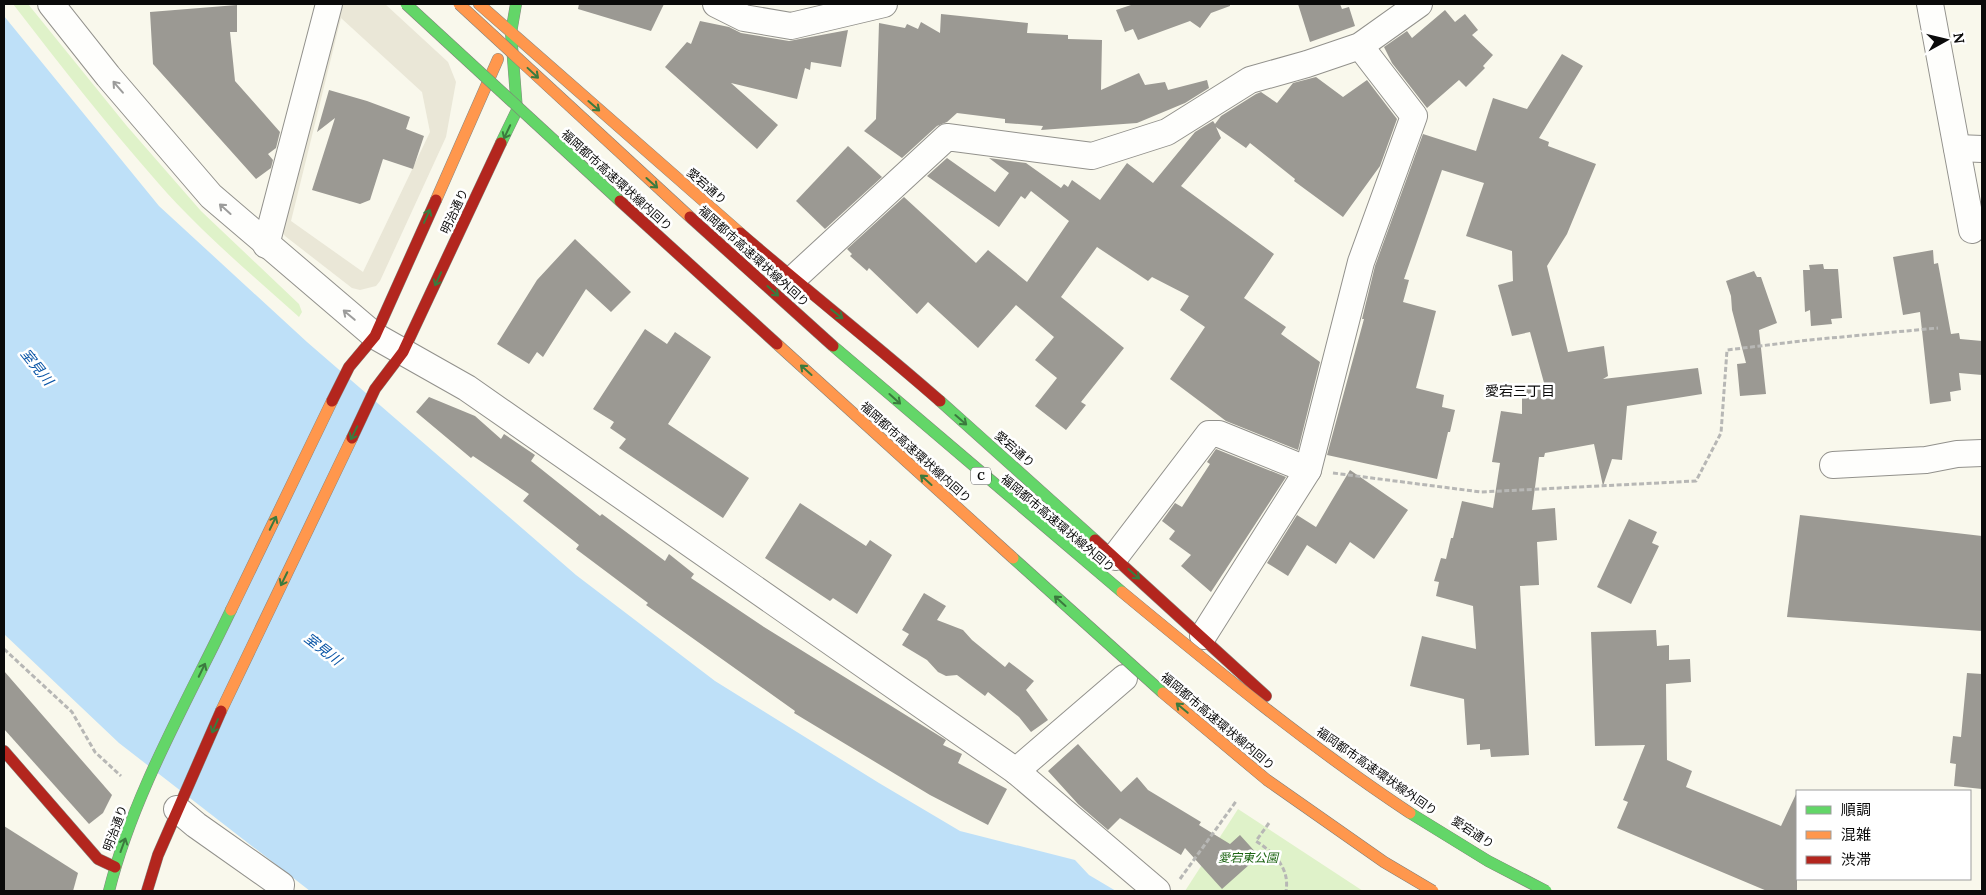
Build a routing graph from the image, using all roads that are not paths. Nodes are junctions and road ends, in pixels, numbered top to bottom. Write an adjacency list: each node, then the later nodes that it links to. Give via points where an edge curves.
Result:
1 (51, 4): 18 (street, one-way to 1, via 210,196)
2 (329, 4): 18 (street)
3 (407, 4): 14 (main road); 41 (main road, 福岡都市高速環状線内回り, one-way to 3, bridge, via 1384,862 1267,780 1140,674)
4 (459, 4): 42 (main road, 福岡都市高速環状線外回り / C, one-way to 42, bridge, via 647,178 992,485 1206,662 1304,738 1414,816)
5 (479, 4): 12 (main road, 愛宕通り)
6 (516, 4): 12 (main road, 明治通り)
7 (716, 4): 11 (street, via 744,18)
8 (884, 4): 11 (street)
9 (1419, 4): 13 (street)
10 (1930, 4): 16 (street)
11 (790, 15)
12 (511, 33): 14 (main road, 明治通り); 15 (main road, 明治通り); 19 (main road, 愛宕通り, one-way to 19)
13 (1360, 46): 19 (street, via 1250,80 1167,132 1092,156 947,137); 26 (street, via 1414,116 1361,262)
14 (488, 76): 15 (main road); 20 (main road, 明治通り, one-way to 14)
15 (517, 110): 21 (main road, 明治通り, one-way to 21); 22 (main road)
16 (1970, 148): 17 (street)
17 (1972, 230)
18 (266, 245): 20 (street, one-way to 18)
19 (793, 279): 27 (main road, 愛宕通り, one-way to 27, via 875,344)
20 (375, 336): 21 (street); 35 (main road, 明治通り, one-way to 20, via 151,776 349,366)
21 (403, 352): 33 (street, via 467,388); 34 (main road, 明治通り, one-way to 34, via 376,389)
22 (774, 357)
23 (875, 449): 28 (main road, via 956,519)
24 (1982, 453): 25 (street, via 1926,460)
25 (1832, 465)
26 (1308, 470): 27 (street, via 1219,434 1209,434); 29 (street)
27 (1115, 557): 29 (main road, 愛宕通り, one-way to 29)
28 (1047, 605)
29 (1202, 636): 42 (main road, 愛宕通り, via 1288,716 1389,794 1494,862)
30 (1125, 678): 33 (street)
31 (1148, 696): 40 (main road, via 1351,848)
32 (4, 751): 35 (main road, via 98,859)
33 (1016, 771): 36 (street)
34 (178, 808): 38 (main road); 39 (street, via 196,825 281,885)
35 (115, 867): 37 (main road, 明治通り)
36 (1167, 887)
37 (109, 891)
38 (147, 891)
39 (280, 891)
40 (1423, 891)
41 (1433, 891)
42 (1548, 891)

